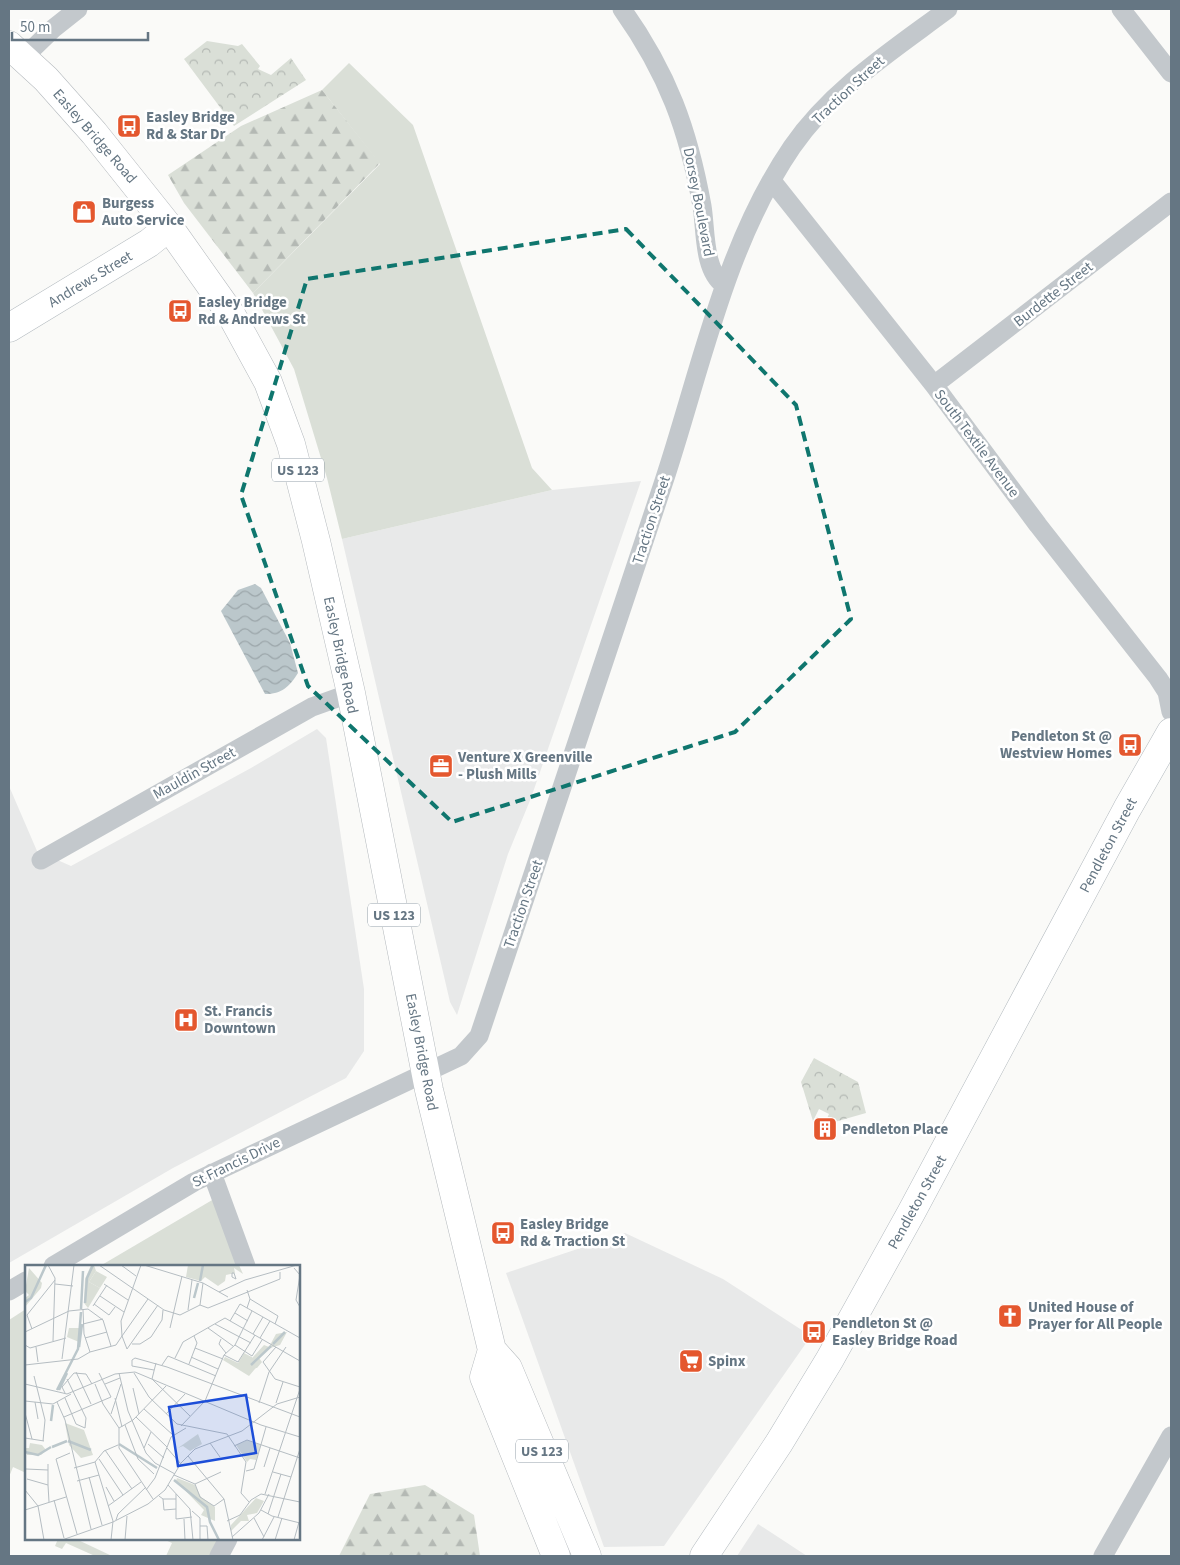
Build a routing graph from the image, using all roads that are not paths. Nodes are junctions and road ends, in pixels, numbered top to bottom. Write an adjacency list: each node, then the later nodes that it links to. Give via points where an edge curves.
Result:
1 (78, 9): 5 (street)
2 (622, 9): 10 (street, Dorsey Boulevard, via 665,78 678,109 695,168 709,258 716,279)
3 (948, 9): 7 (street, Traction Street, via 860,75 823,109 793,146)
4 (1121, 9): 6 (street)
5 (16, 51): 9 (main road, Easley Bridge Road / US 123, via 94,133)
6 (1171, 73)
7 (772, 181): 10 (street, Traction Street, via 758,204); 12 (street, South Textile Avenue)
8 (1171, 202): 12 (street, Burdette Street)
9 (169, 227): 11 (main road, Andrews Street, via 149,243); 13 (main road, Easley Bridge Road / US 123, via 232,316 268,382 291,444)
10 (724, 285): 17 (street, Traction Street, via 664,483 479,1036 461,1056)
11 (9, 328)
12 (934, 386): 14 (street, South Textile Avenue, via 1158,678 1167,692)
13 (350, 693): 16 (street, Mauldin Street, via 312,707); 17 (main road, Easley Bridge Road / US 123)
14 (1171, 712)
15 (1171, 732): 29 (main road, Pendleton Street, via 830,1359)
16 (41, 860)
17 (426, 1071): 18 (street, St Francis Drive); 23 (main road, Easley Bridge Road / US 123)
18 (212, 1173): 19 (street, St Francis Drive); 20 (street)
19 (55, 1265)
20 (246, 1265)
21 (25, 1282): 22 (street)
22 (9, 1291)
23 (492, 1350): 27 (main road, US 123, via 484,1377); 28 (main road, Easley Bridge Road / US 123, via 508,1368)
24 (1171, 1436): 30 (street)
25 (227, 1540): 26 (street)
26 (219, 1556)
27 (556, 1556)
28 (587, 1556)
29 (704, 1556)
30 (1103, 1556)

